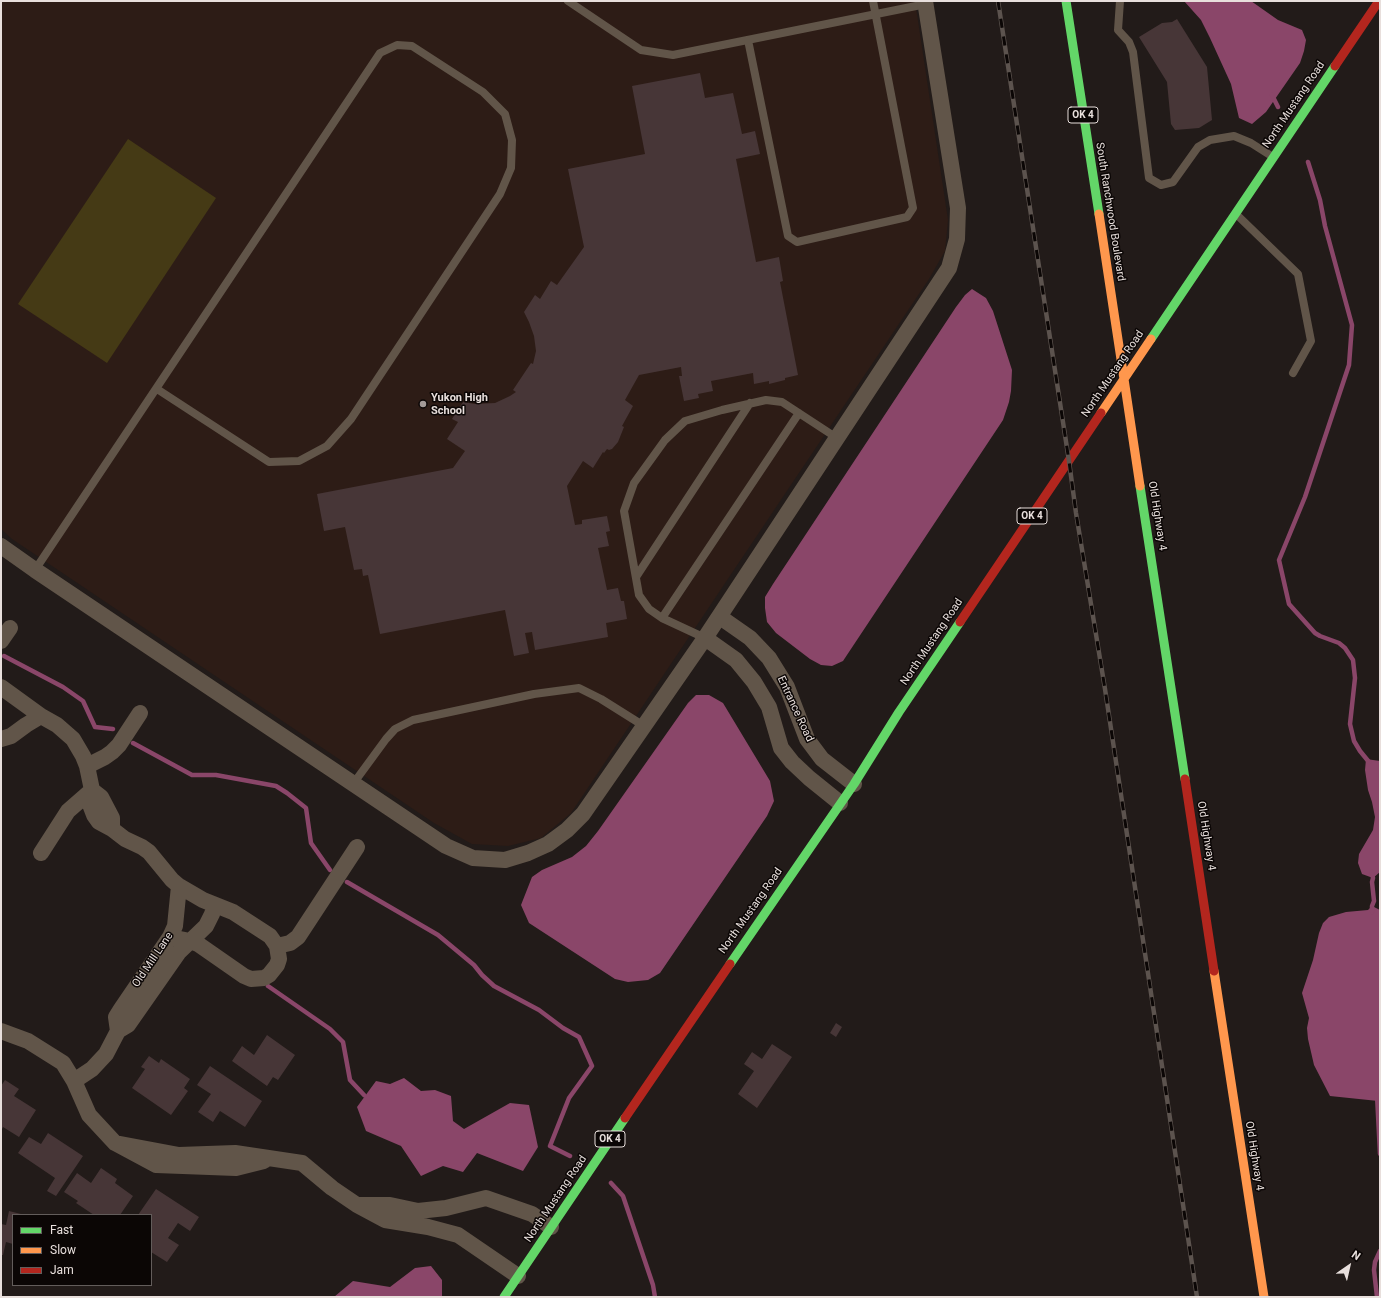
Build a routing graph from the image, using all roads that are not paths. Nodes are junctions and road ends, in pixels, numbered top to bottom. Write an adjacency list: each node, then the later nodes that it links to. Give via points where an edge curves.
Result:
1 (568, 1): 8 (lane, via 641,50 673,55)
2 (873, 1): 7 (lane)
3 (1066, 1): 12 (main road, South Ranchwood Boulevard / OK 4)
4 (1120, 1): 9 (lane, via 1118,30 1129,42 1133,52 1149,178 1161,185 1174,182 1198,147 1210,140 1234,136 1251,143)
5 (1379, 1): 9 (main road, North Mustang Road)
6 (925, 2): 7 (lane); 16 (street, via 958,208 957,239 949,268)
7 (876, 14): 8 (lane); 8 (lane, via 913,208 906,217 797,242 788,236)
8 (748, 40)
9 (1273, 158): 10 (main road, North Mustang Road)
10 (1235, 214): 11 (lane, via 1298,274 1311,341); 12 (main road, North Mustang Road)
11 (1293, 373)
12 (1124, 379): 32 (main road, North Mustang Road / OK 4, via 899,712); 51 (main road, Old Highway 4)
13 (156, 389): 13 (lane, via 269,462 299,461 327,446 351,418 500,194 511,168 512,140 505,114 483,92 412,46 397,45 380,53); 18 (lane)
14 (750, 403): 15 (lane, via 766,400 782,402); 19 (lane); 19 (lane, via 685,421 665,440 634,483 624,511)
15 (799, 413): 16 (lane); 21 (lane)
16 (837, 438): 20 (street)
17 (1, 546): 18 (street)
18 (35, 570): 31 (street)
19 (636, 577): 21 (lane, via 639,595 649,609)
20 (720, 617): 23 (street); 32 (street, Entrance Road, via 750,638 769,658 787,687 807,739 822,759)
21 (662, 618): 23 (lane)
22 (10, 628): 24 (street)
23 (705, 638): 28 (street); 34 (street, Entrance Road, via 736,660 754,682 769,707 781,748 792,762)
24 (1, 642)
25 (1, 687): 27 (street)
26 (140, 713): 30 (street, via 119,745 106,757)
27 (41, 716): 29 (street, via 11,736); 30 (street, via 57,725 72,739)
28 (644, 726): 31 (lane, via 602,699 579,688 534,694 413,720 396,729 386,739); 31 (street, via 583,814 567,830 548,844 505,860 473,858 446,846)
29 (1, 739)
30 (87, 766): 33 (street)
31 (353, 784)
32 (854, 784): 34 (main road, North Mustang Road / OK 4)
33 (92, 790): 36 (street, via 68,811); 37 (street, via 89,802 99,822 149,852)
34 (840, 803): 47 (main road, North Mustang Road / OK 4)
35 (357, 847): 41 (street, via 298,937 290,943)
36 (41, 853)
37 (179, 886): 38 (street); 39 (street, Old Mill Lane, via 175,926)
38 (215, 905): 40 (street, Old Mill Lane, via 206,926); 41 (street, via 239,915 270,936)
39 (170, 938): 40 (street); 43 (street, Old Mill Lane, via 116,1017)
40 (190, 941): 41 (street, via 202,946 251,979 264,978 273,971 279,959); 43 (street, Old Mill Lane, via 179,952 128,1025)
41 (278, 946)
42 (1, 1031): 44 (street, via 28,1041 63,1063)
43 (118, 1031): 44 (street, Old Mill Lane, via 102,1059)
44 (74, 1081): 45 (street, via 89,1115 115,1143 156,1165 200,1160 236,1168 270,1159 302,1163)
45 (357, 1205): 46 (street, via 390,1205 418,1211); 48 (street, via 385,1220)
46 (435, 1209): 47 (street, via 486,1198 532,1214); 48 (street)
47 (551, 1227): 49 (main road, North Mustang Road / OK 4)
48 (432, 1228): 49 (street, via 458,1235)
49 (518, 1276): 50 (main road, North Mustang Road / OK 4)
50 (504, 1297)
51 (1264, 1297)

